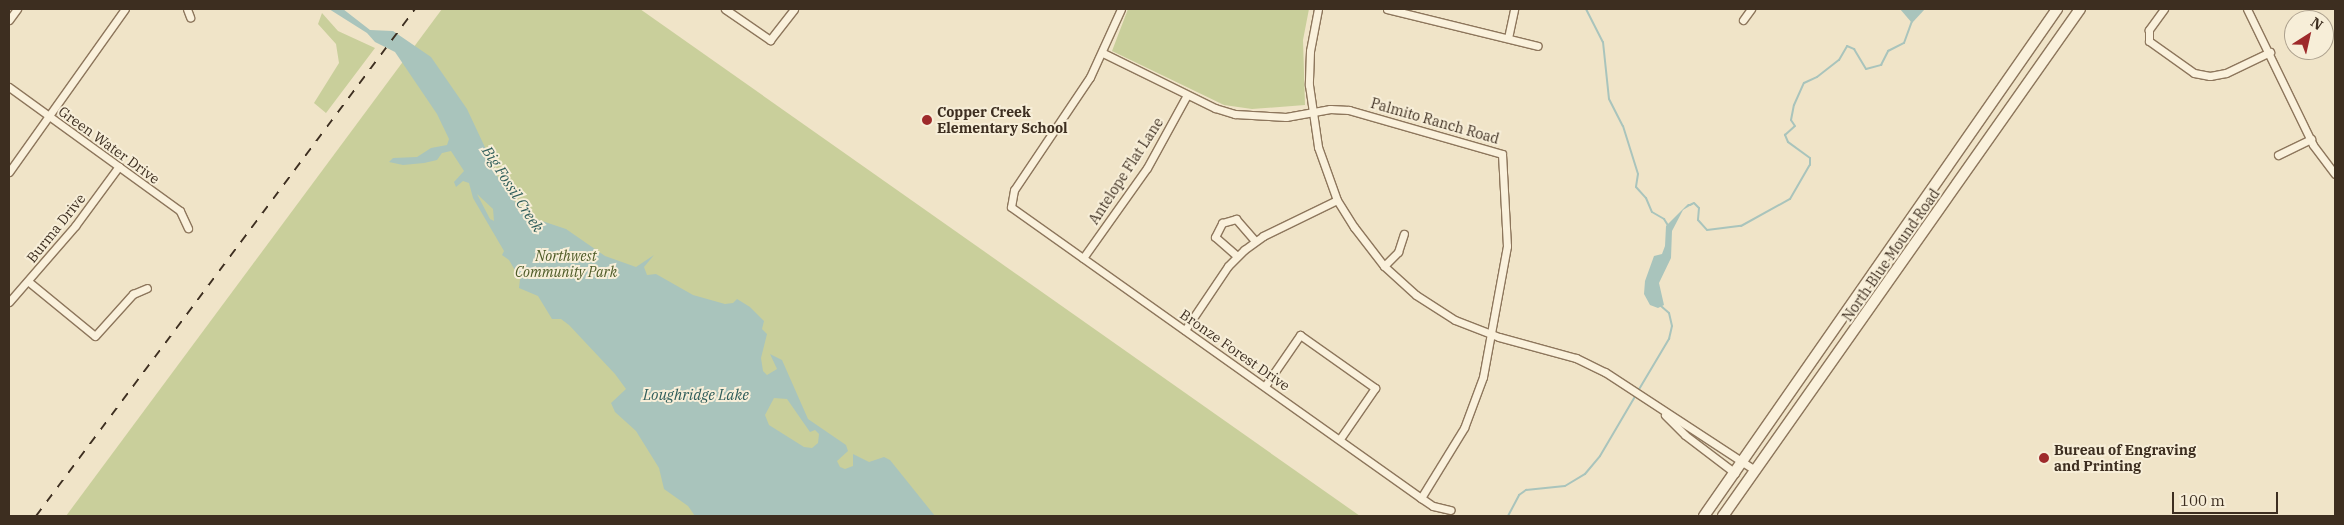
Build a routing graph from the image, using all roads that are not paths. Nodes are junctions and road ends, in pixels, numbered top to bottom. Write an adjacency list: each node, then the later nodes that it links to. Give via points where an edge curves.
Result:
1 (17, 9): 17 (street)
2 (126, 9): 26 (street)
3 (187, 9): 16 (street)
4 (725, 9): 5 (street, via 770,40)
5 (794, 9)
6 (1121, 9): 22 (street)
7 (1318, 9): 25 (street, via 1309,69)
8 (1387, 9): 15 (street)
9 (1514, 9): 19 (street)
10 (1751, 9): 18 (street)
11 (2057, 9): 47 (main road, North Blue Mound Road)
12 (2080, 9): 48 (main road, North Blue Mound Road)
13 (2164, 9): 21 (street, via 2149,30 2149,41 2194,73 2210,76 2226,73)
14 (2247, 9): 21 (street)
15 (1416, 12): 19 (street)
16 (190, 17)
17 (9, 20)
18 (1743, 20)
19 (1508, 38): 20 (street)
20 (1538, 46)
21 (2270, 52): 27 (street)
22 (1103, 53): 24 (street, Palmito Ranch Road); 37 (street, Bronze Forest Drive, via 1079,96 1014,190 1010,202 1016,212)
23 (9, 87): 26 (street, Green Water Drive)
24 (1187, 95): 25 (street, Palmito Ranch Road, via 1215,108 1248,116 1286,117); 37 (street, Antelope Flat Lane, via 1146,168)
25 (1311, 113): 32 (street, via 1318,147); 43 (street, Palmito Ranch Road, via 1350,110 1502,154 1507,246)
26 (48, 116): 29 (street, Green Water Drive); 30 (street)
27 (2311, 139): 28 (street); 31 (street)
28 (2278, 155)
29 (118, 166): 33 (street, Green Water Drive, via 180,211); 39 (street, Burma Drive)
30 (9, 172)
31 (2335, 174)
32 (1337, 200): 35 (street); 38 (street)
33 (188, 228)
34 (1404, 234): 38 (street, via 1398,252)
35 (1255, 241): 36 (street); 36 (street, via 1236,218 1222,223 1215,237)
36 (1237, 256): 42 (street)
37 (1083, 258): 42 (street, Bronze Forest Drive)
38 (1384, 266): 43 (street, via 1416,295 1443,313)
39 (29, 282): 40 (street, via 95,336 133,294); 41 (street, Burma Drive)
40 (147, 288)
41 (9, 302)
42 (1185, 330): 44 (street, Bronze Forest Drive)
43 (1492, 335): 45 (street, via 1576,358 1614,379); 50 (street, Palmito Ranch Road, via 1472,410 1448,458)
44 (1264, 386): 46 (street, Bronze Forest Drive); 46 (street, via 1300,335 1376,388)
45 (1661, 412): 47 (street, via 1690,426); 49 (street)
46 (1340, 439): 50 (street, Bronze Forest Drive)
47 (1743, 462): 48 (street); 49 (main road, North Blue Mound Road)
48 (1755, 470): 53 (main road, North Blue Mound Road)
49 (1735, 473): 52 (main road, North Blue Mound Road)
50 (1421, 498): 51 (street, Bronze Forest Drive, via 1433,506)
51 (1451, 510)
52 (1704, 516)
53 (1723, 516)

